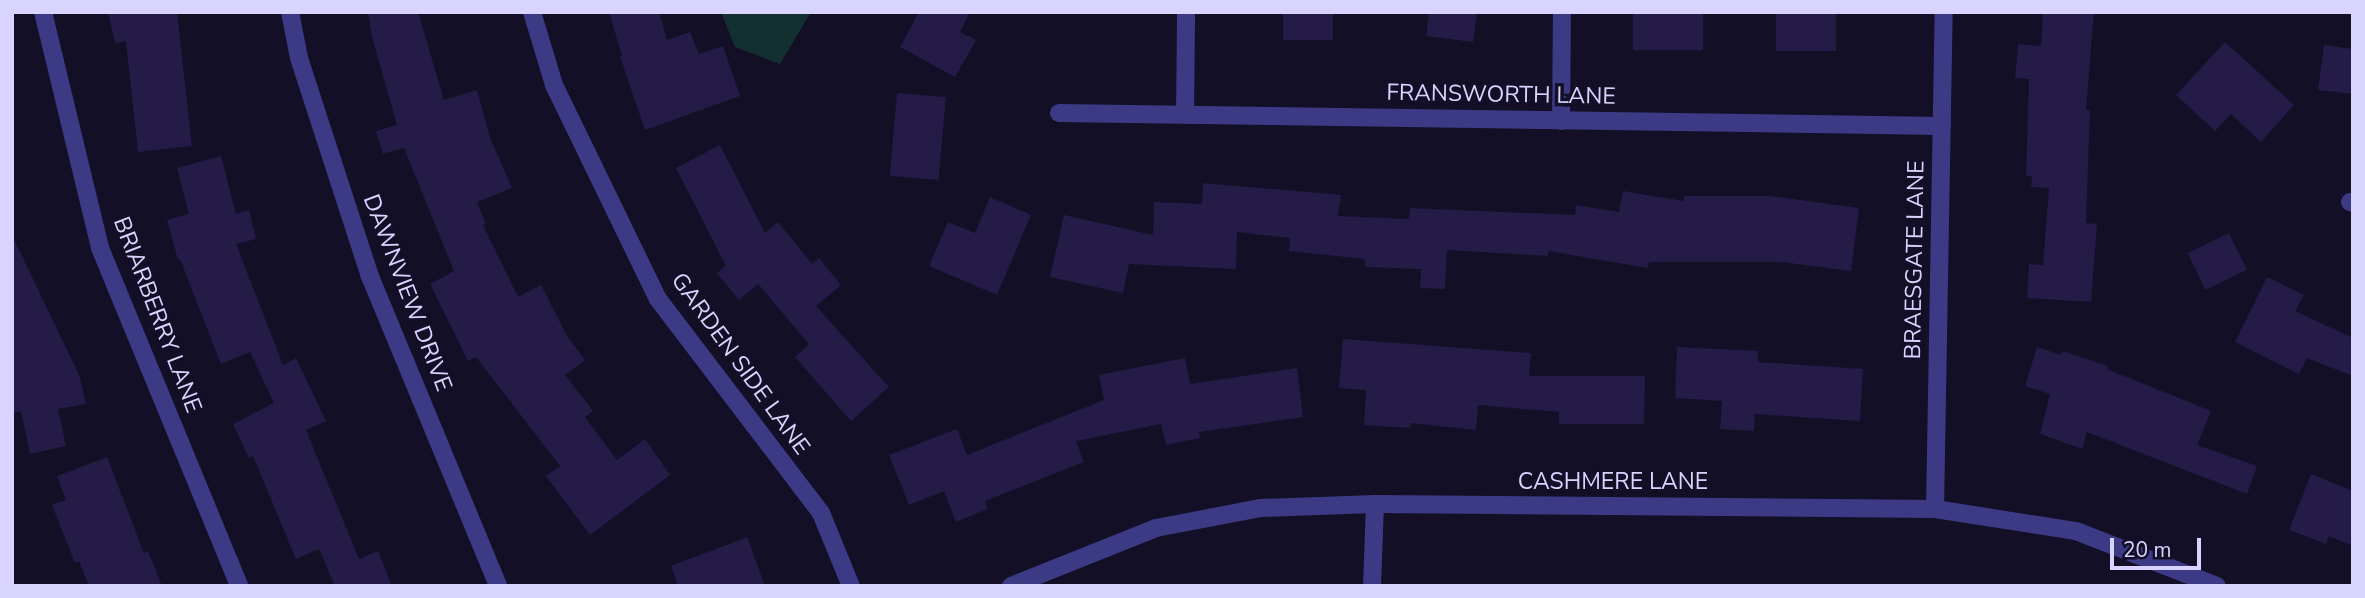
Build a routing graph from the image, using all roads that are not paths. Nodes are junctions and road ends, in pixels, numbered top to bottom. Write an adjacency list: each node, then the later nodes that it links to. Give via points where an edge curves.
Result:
1 (43, 12): 13 (street, BRIARBERRY LANE, via 100,248)
2 (290, 12): 14 (street, DAWNVIEW DRIVE, via 299,58 369,274)
3 (532, 12): 15 (street, GARDEN SIDE LANE, via 554,85 658,299 821,513)
4 (1186, 12): 8 (street)
5 (1562, 12): 9 (street)
6 (1944, 12): 10 (street, BRAESGATE LANE)
7 (1059, 113): 8 (street, FRANSWORTH LANE)
8 (1185, 115): 9 (street, FRANSWORTH LANE)
9 (1561, 121): 10 (street, FRANSWORTH LANE)
10 (1942, 126): 12 (street, BRAESGATE LANE)
11 (1375, 504): 12 (street, CASHMERE LANE); 16 (street, CASHMERE LANE, via 1261,508 1156,528); 17 (street)
12 (1935, 509): 18 (street, CASHMERE LANE, via 2076,531)
13 (239, 586)
14 (498, 586)
15 (851, 586)
16 (1010, 586)
17 (1372, 586)
18 (2217, 586)

